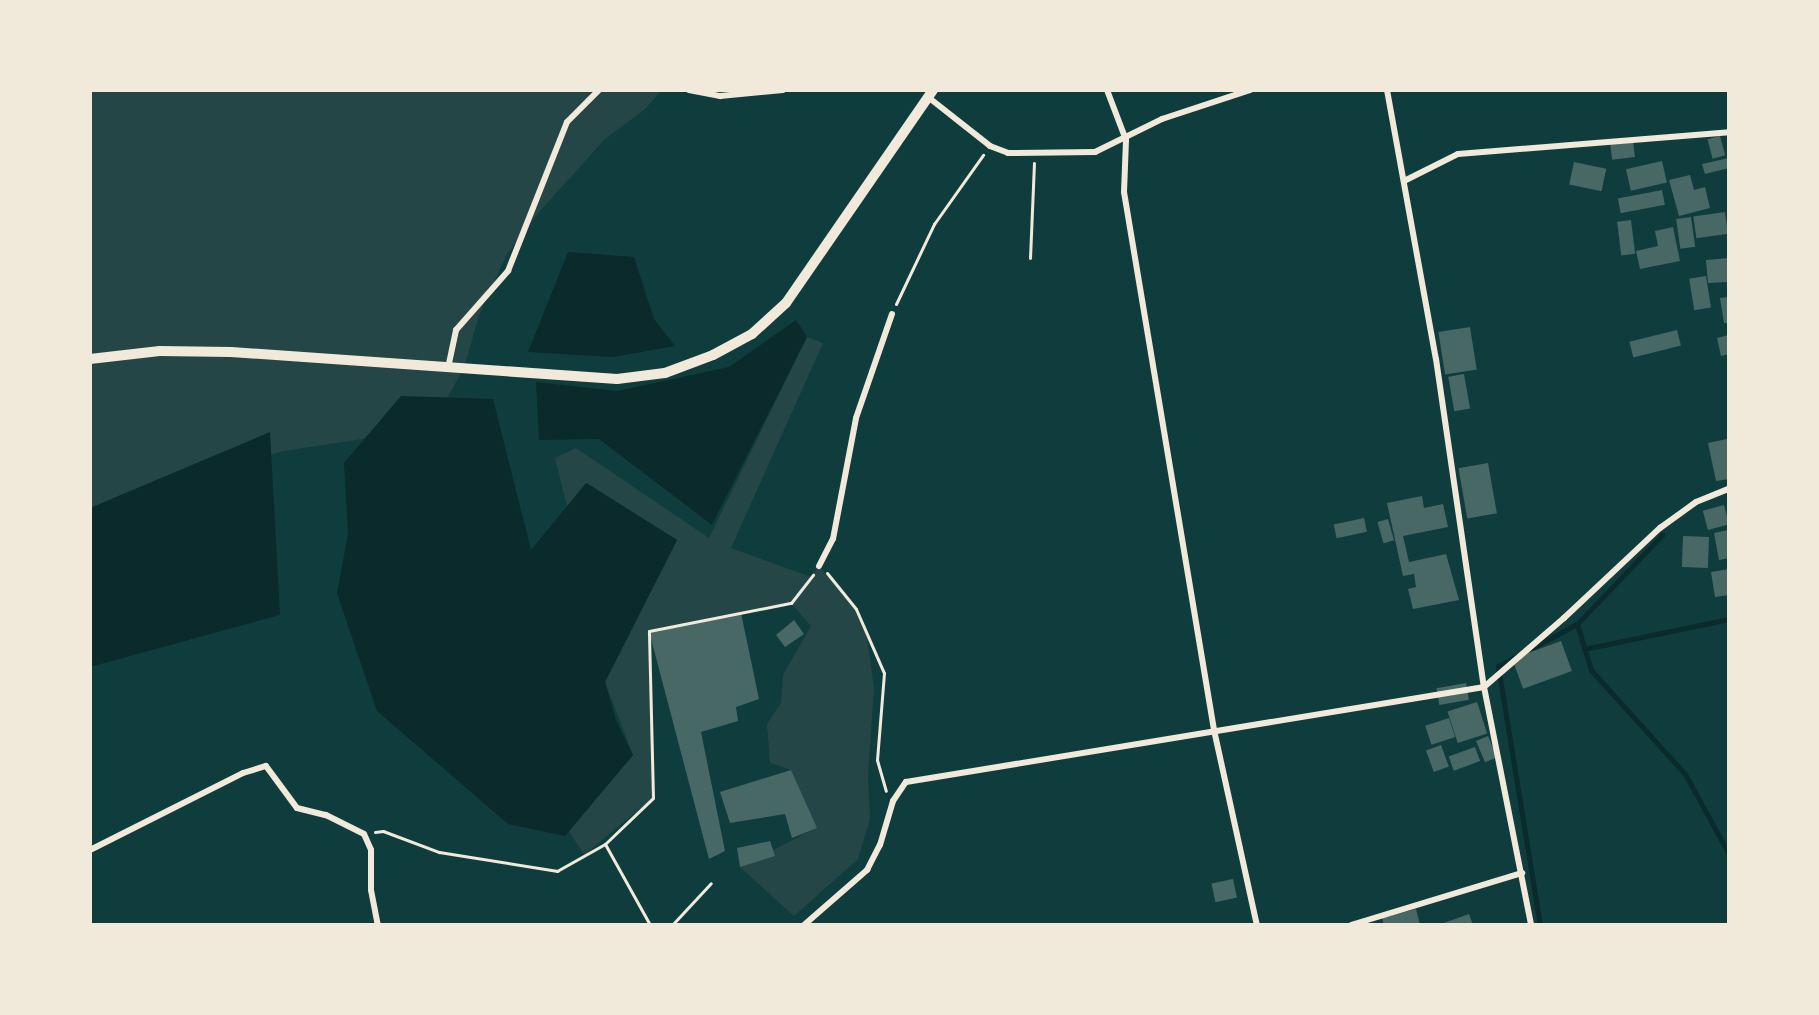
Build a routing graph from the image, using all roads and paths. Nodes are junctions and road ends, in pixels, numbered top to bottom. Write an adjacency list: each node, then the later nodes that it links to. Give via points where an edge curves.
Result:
1 (599, 90): 16 (street, via 567,122 508,272 456,330)
2 (689, 90): 3 (street, via 720,96)
3 (783, 90)
4 (1107, 90): 9 (street)
5 (1250, 90): 9 (street, via 1162,119)
6 (1387, 90): 12 (street)
7 (931, 93): 10 (street); 16 (street, via 822,256 786,303 752,334 713,355 665,373 617,379)
8 (1729, 132): 12 (street, via 1458,154)
9 (1126, 140): 11 (street, via 1095,152); 20 (street, via 1124,192)
10 (990, 146): 11 (street, via 1008,153); 14 (path, via 934,224)
11 (1035, 152): 13 (path)
12 (1404, 181): 19 (street, via 1436,359)
13 (1030, 258)
14 (892, 314): 18 (street, via 856,418 833,539)
15 (90, 359): 16 (street, via 160,351 231,352)
16 (448, 369)
17 (1729, 489): 19 (street, via 1696,502 1660,528)
18 (819, 566): 21 (path, via 856,609 884,674 877,760 883,787); 23 (path, via 790,603 650,631 653,798)
19 (1484, 687): 20 (street); 25 (street)
20 (1214, 730): 21 (street, via 906,782); 31 (street)
21 (893, 801): 30 (street, via 880,845 867,870)
22 (364, 834): 23 (path, via 383,831 439,852 557,871); 24 (street, via 326,815 297,808 266,766 243,773); 27 (street, via 371,850 371,890)
23 (605, 844): 28 (path)
24 (90, 850)
25 (1522, 873): 32 (street); 33 (street)
26 (711, 883): 29 (path)
27 (378, 925)
28 (650, 925)
29 (672, 925)
30 (804, 925)
31 (1257, 925)
32 (1352, 925)
33 (1531, 925)

